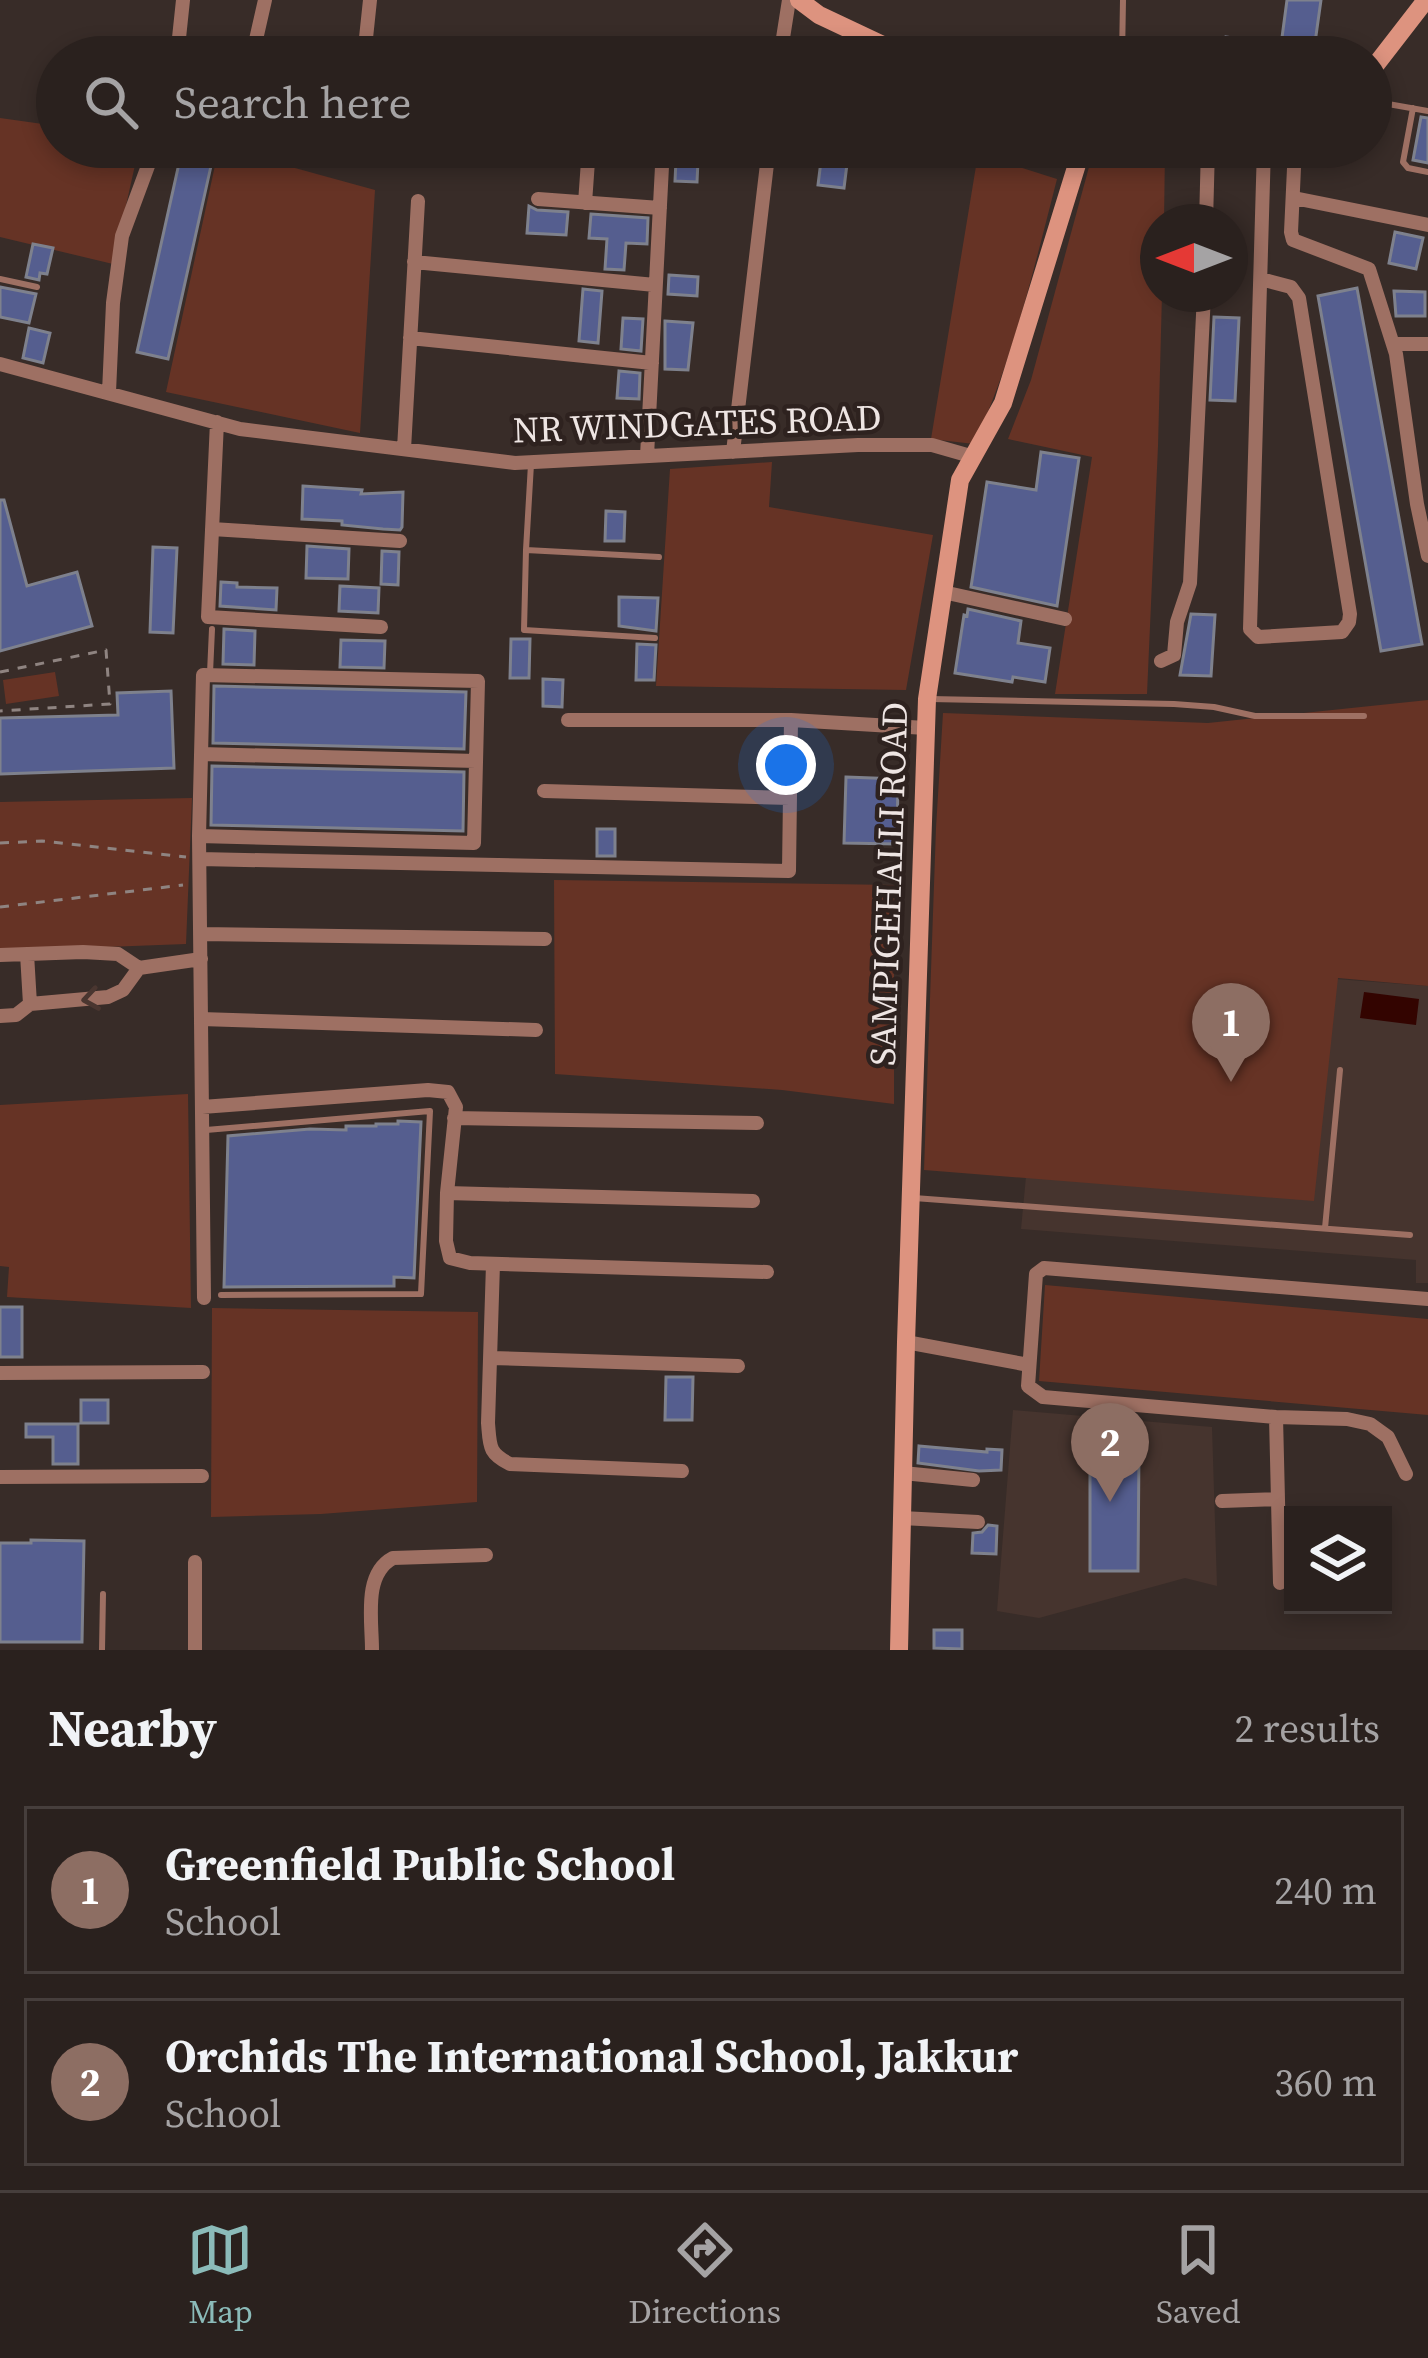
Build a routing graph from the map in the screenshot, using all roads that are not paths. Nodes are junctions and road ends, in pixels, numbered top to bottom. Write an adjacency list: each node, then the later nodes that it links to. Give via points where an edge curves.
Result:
1 (183, 0): 9 (street)
2 (265, 0): 10 (street)
3 (370, 0): 11 (street)
4 (789, 0): 12 (street)
5 (799, 0): 13 (street)
6 (1123, 0): 14 (lane)
7 (1426, 0): 8 (street)
8 (1420, 21): 15 (street)
9 (179, 36)
10 (257, 36)
11 (366, 36)
12 (783, 36)
13 (864, 36)
14 (1122, 36)
15 (1392, 50)
16 (1392, 104): 17 (lane)
17 (1413, 108): 18 (lane); 27 (lane, via 1403,162)
18 (1428, 111)
19 (147, 168): 46 (street, via 122,236)
20 (588, 168): 31 (street)
21 (662, 168): 33 (street)
22 (767, 168): 49 (street)
23 (1076, 168): 51 (street, SAMPIGEHALLI ROAD, via 1003,403)
24 (1207, 168): 32 (street)
25 (1264, 168): 37 (street)
26 (1295, 168): 28 (street)
27 (1428, 172)
28 (1294, 198): 34 (street); 42 (street, via 1293,240 1370,269)
29 (538, 199): 31 (street)
30 (418, 200): 35 (street)
31 (585, 203): 33 (street)
32 (1206, 204)
33 (660, 208): 38 (street)
34 (1428, 225)
35 (414, 262): 38 (street); 41 (street)
36 (0, 279): 39 (lane)
37 (1261, 279): 37 (street, via 1250,628 1258,637 1342,632 1350,614 1299,298 1291,287)
38 (656, 285): 44 (street)
39 (37, 287)
40 (1203, 312): 64 (street, via 1190,584 1174,655)
41 (410, 338): 44 (street); 48 (street)
42 (1393, 344): 43 (street); 53 (street)
43 (1428, 344)
44 (652, 362): 50 (street)
45 (0, 364): 46 (street, NR WINDGATES ROAD)
46 (109, 392): 47 (street, NR WINDGATES ROAD)
47 (218, 422): 48 (street, NR WINDGATES ROAD); 54 (street)
48 (404, 449): 52 (street, NR WINDGATES ROAD)
49 (733, 452): 50 (street, NR WINDGATES ROAD); 51 (street, NR WINDGATES ROAD, via 932,445)
50 (647, 456): 52 (street, NR WINDGATES ROAD)
51 (974, 457): 59 (street, SAMPIGEHALLI ROAD, via 960,480)
52 (532, 462): 57 (lane)
53 (1422, 503): 56 (street)
54 (212, 529): 55 (street); 61 (street, via 208,617)
55 (400, 541)
56 (1427, 545)
57 (526, 550): 58 (lane); 63 (lane, via 524,631)
58 (659, 557)
59 (943, 592): 60 (street); 66 (street, SAMPIGEHALLI ROAD)
60 (1065, 620)
61 (381, 627)
62 (212, 629): 65 (lane)
63 (655, 638)
64 (1161, 662)
65 (210, 675): 71 (street, via 203,674); 72 (street, via 478,681)
66 (927, 699): 67 (lane); 70 (street, SAMPIGEHALLI ROAD)
67 (1364, 716)
68 (568, 720): 69 (street)
69 (791, 720): 70 (street); 74 (street)
70 (926, 728): 93 (street, SAMPIGEHALLI ROAD)
71 (201, 754): 72 (street); 75 (street)
72 (476, 761): 75 (street, via 474,843)
73 (544, 791): 74 (street)
74 (790, 798): 76 (street, via 789,871)
75 (200, 836): 76 (street)
76 (200, 859): 77 (street)
77 (200, 934): 78 (street); 81 (street)
78 (544, 939)
79 (27, 954): 80 (street); 82 (street, via 118,954); 83 (street)
80 (0, 955)
81 (201, 959): 82 (street); 85 (street)
82 (139, 968): 83 (street, one-way to 83, via 108,997)
83 (31, 1004): 84 (street)
84 (0, 1016)
85 (202, 1019): 86 (street); 88 (street)
86 (536, 1030)
87 (1340, 1070): 95 (lane)
88 (202, 1107): 89 (street, via 428,1090 448,1092); 91 (street)
89 (454, 1118): 90 (street); 92 (street)
90 (757, 1123)
91 (202, 1130): 99 (lane, via 430,1111 421,1294); 100 (street)
92 (448, 1193): 94 (street); 97 (street, via 450,1258)
93 (910, 1197): 95 (lane); 102 (street, SAMPIGEHALLI ROAD)
94 (753, 1202)
95 (1325, 1228): 96 (lane)
96 (1410, 1235)
97 (494, 1264): 98 (street); 103 (street)
98 (767, 1272)
99 (221, 1294)
100 (204, 1298)
101 (1428, 1299): 104 (street, via 1044,1268 1036,1274)
102 (906, 1342): 104 (street); 110 (street, SAMPIGEHALLI ROAD)
103 (491, 1358): 105 (street); 109 (street, via 488,1424 497,1457)
104 (1029, 1365): 108 (street, via 1028,1386 1043,1396)
105 (738, 1366)
106 (0, 1372): 107 (street)
107 (203, 1372)
108 (1276, 1417): 111 (street, via 1370,1424 1388,1437); 115 (street)
109 (682, 1471)
110 (903, 1473): 114 (street); 117 (street, SAMPIGEHALLI ROAD)
111 (1406, 1474)
112 (0, 1477): 113 (street)
113 (202, 1477)
114 (973, 1480)
115 (1277, 1498): 116 (street); 121 (street)
116 (1222, 1501)
117 (902, 1518): 118 (street); 126 (street, SAMPIGEHALLI ROAD)
118 (977, 1522)
119 (486, 1555): 125 (street, via 380,1565)
120 (195, 1562): 124 (street)
121 (1280, 1583)
122 (103, 1594): 123 (lane)
123 (102, 1650)
124 (195, 1650)
125 (373, 1650)
126 (899, 1650)

